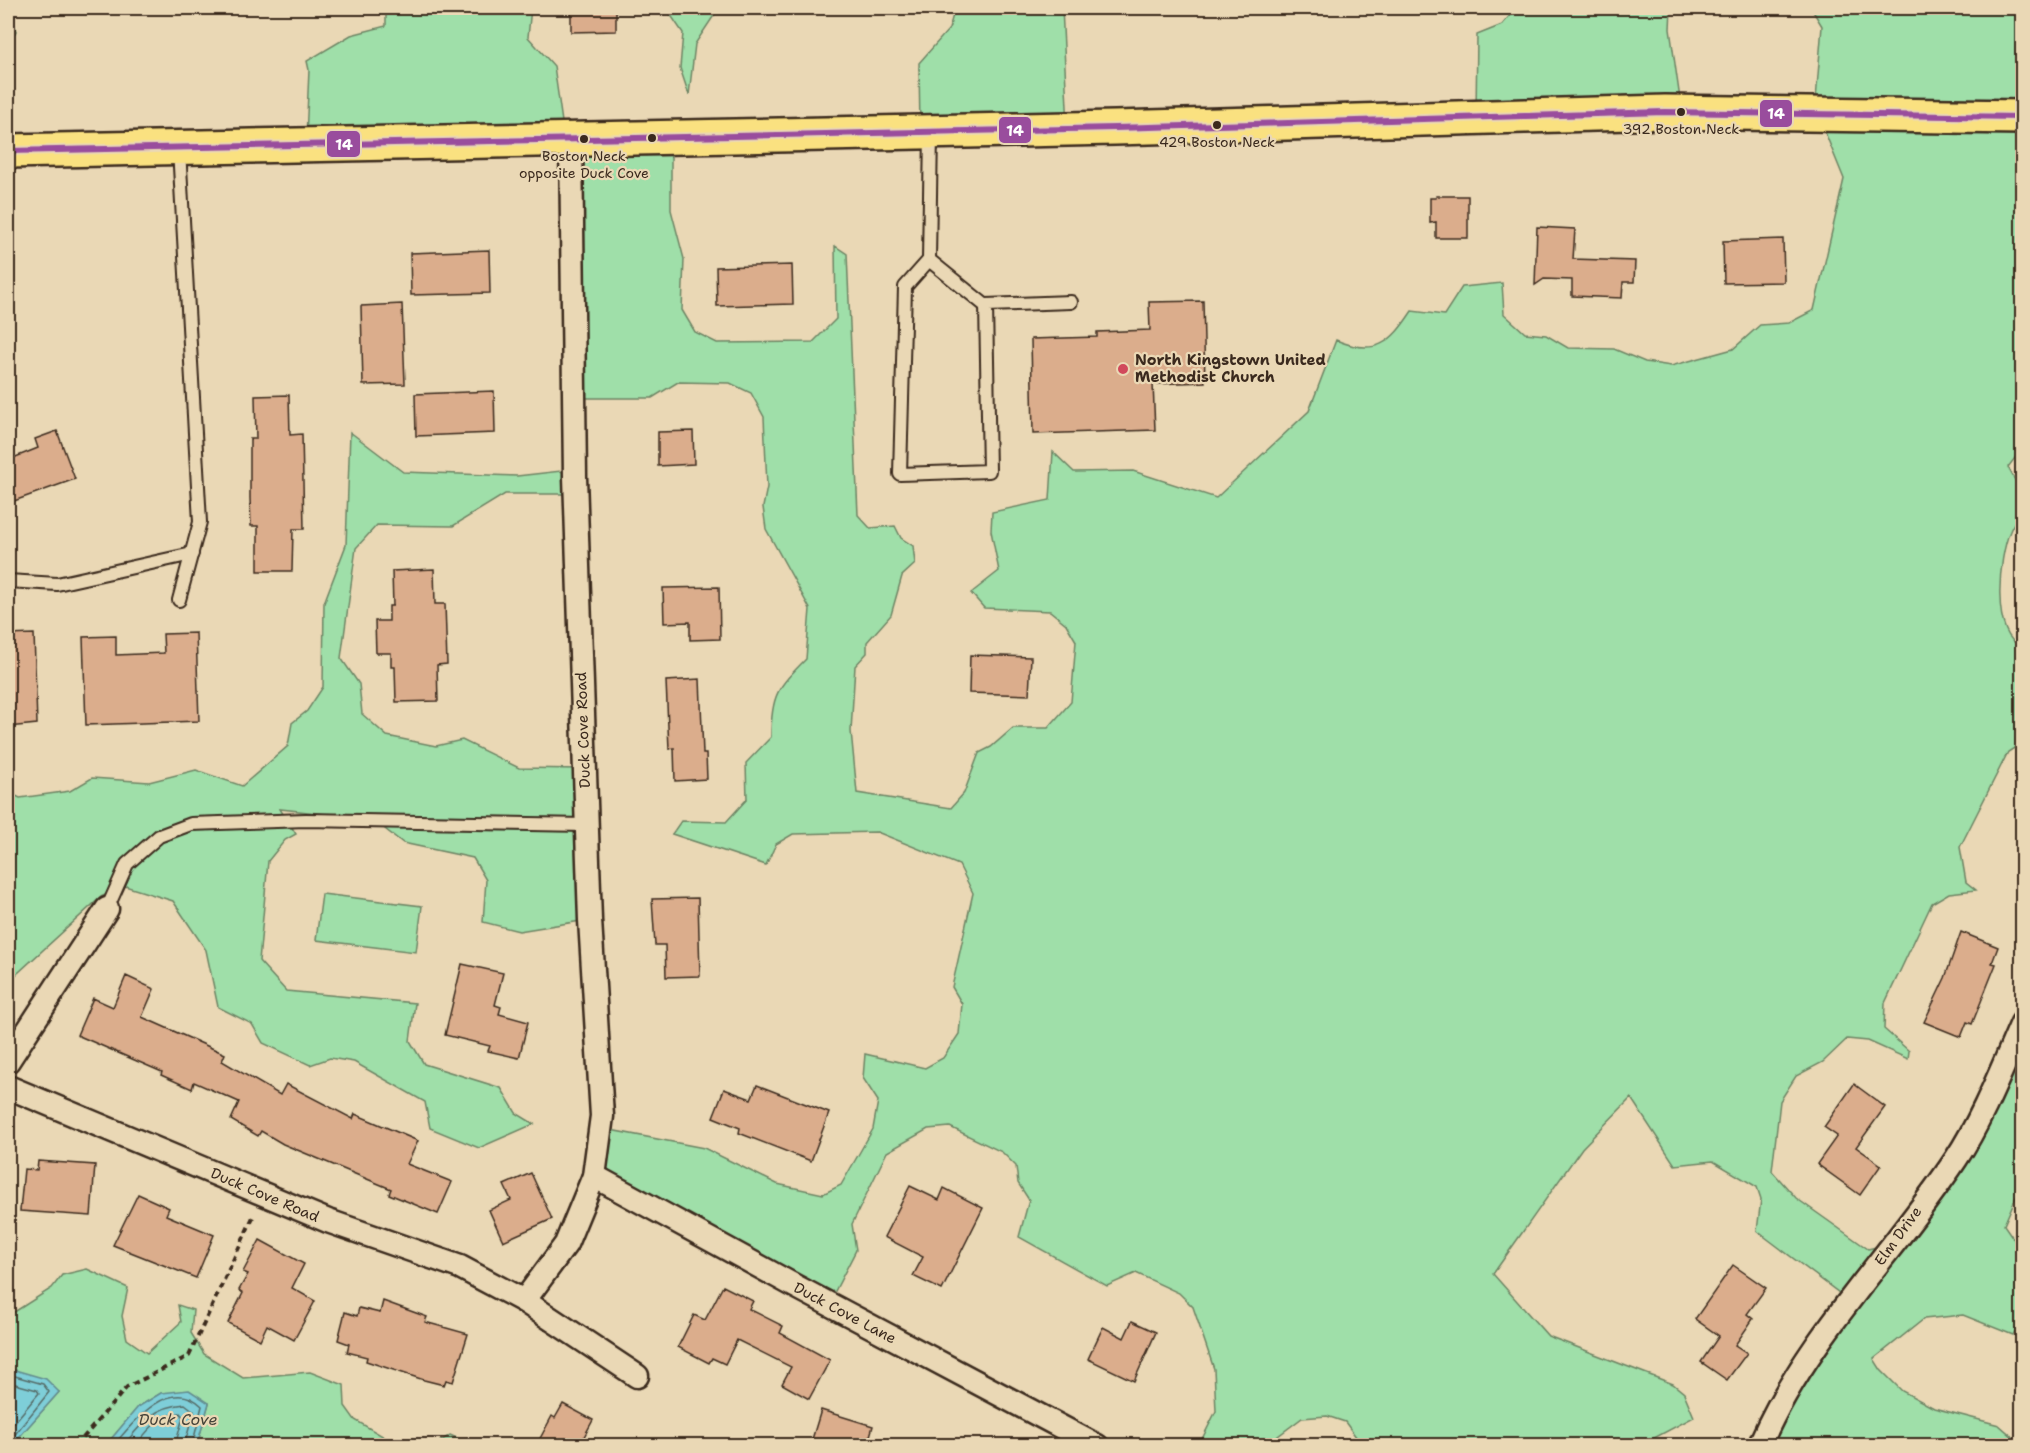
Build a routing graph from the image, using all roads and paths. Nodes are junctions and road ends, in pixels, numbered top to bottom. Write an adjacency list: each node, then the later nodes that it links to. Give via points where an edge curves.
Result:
1 (2022, 117): 2 (main road, via 1665,112)
2 (931, 131): 3 (main road); 6 (lane)
3 (571, 139): 4 (main road); 12 (street, Duck Cove Road, via 575,477)
4 (179, 147): 5 (main road); 9 (lane, via 200,512)
5 (8, 151)
6 (929, 260): 8 (lane); 8 (lane, via 905,287 900,474 989,471)
7 (1071, 302): 8 (lane)
8 (986, 306)
9 (192, 554): 10 (lane, via 57,584); 11 (lane)
10 (8, 581)
11 (178, 600)
12 (586, 825): 13 (lane, via 306,820 191,824 159,836 127,864); 17 (street, Duck Cove Road, via 602,1116)
13 (107, 909): 15 (street)
14 (2022, 1023): 21 (street, Elm Drive, via 1957,1158 1809,1356 1780,1400)
15 (8, 1061)
16 (8, 1087): 18 (street, Duck Cove Road)
17 (594, 1176): 19 (street, Duck Cove Road, via 566,1244); 23 (street, Duck Cove Lane)
18 (262, 1194): 19 (street, Duck Cove Road, via 460,1267); 22 (path, via 189,1356 127,1387)
19 (524, 1301): 20 (street, Duck Cove Road)
20 (637, 1376)
21 (1762, 1440)
22 (76, 1446)
23 (1097, 1446)

